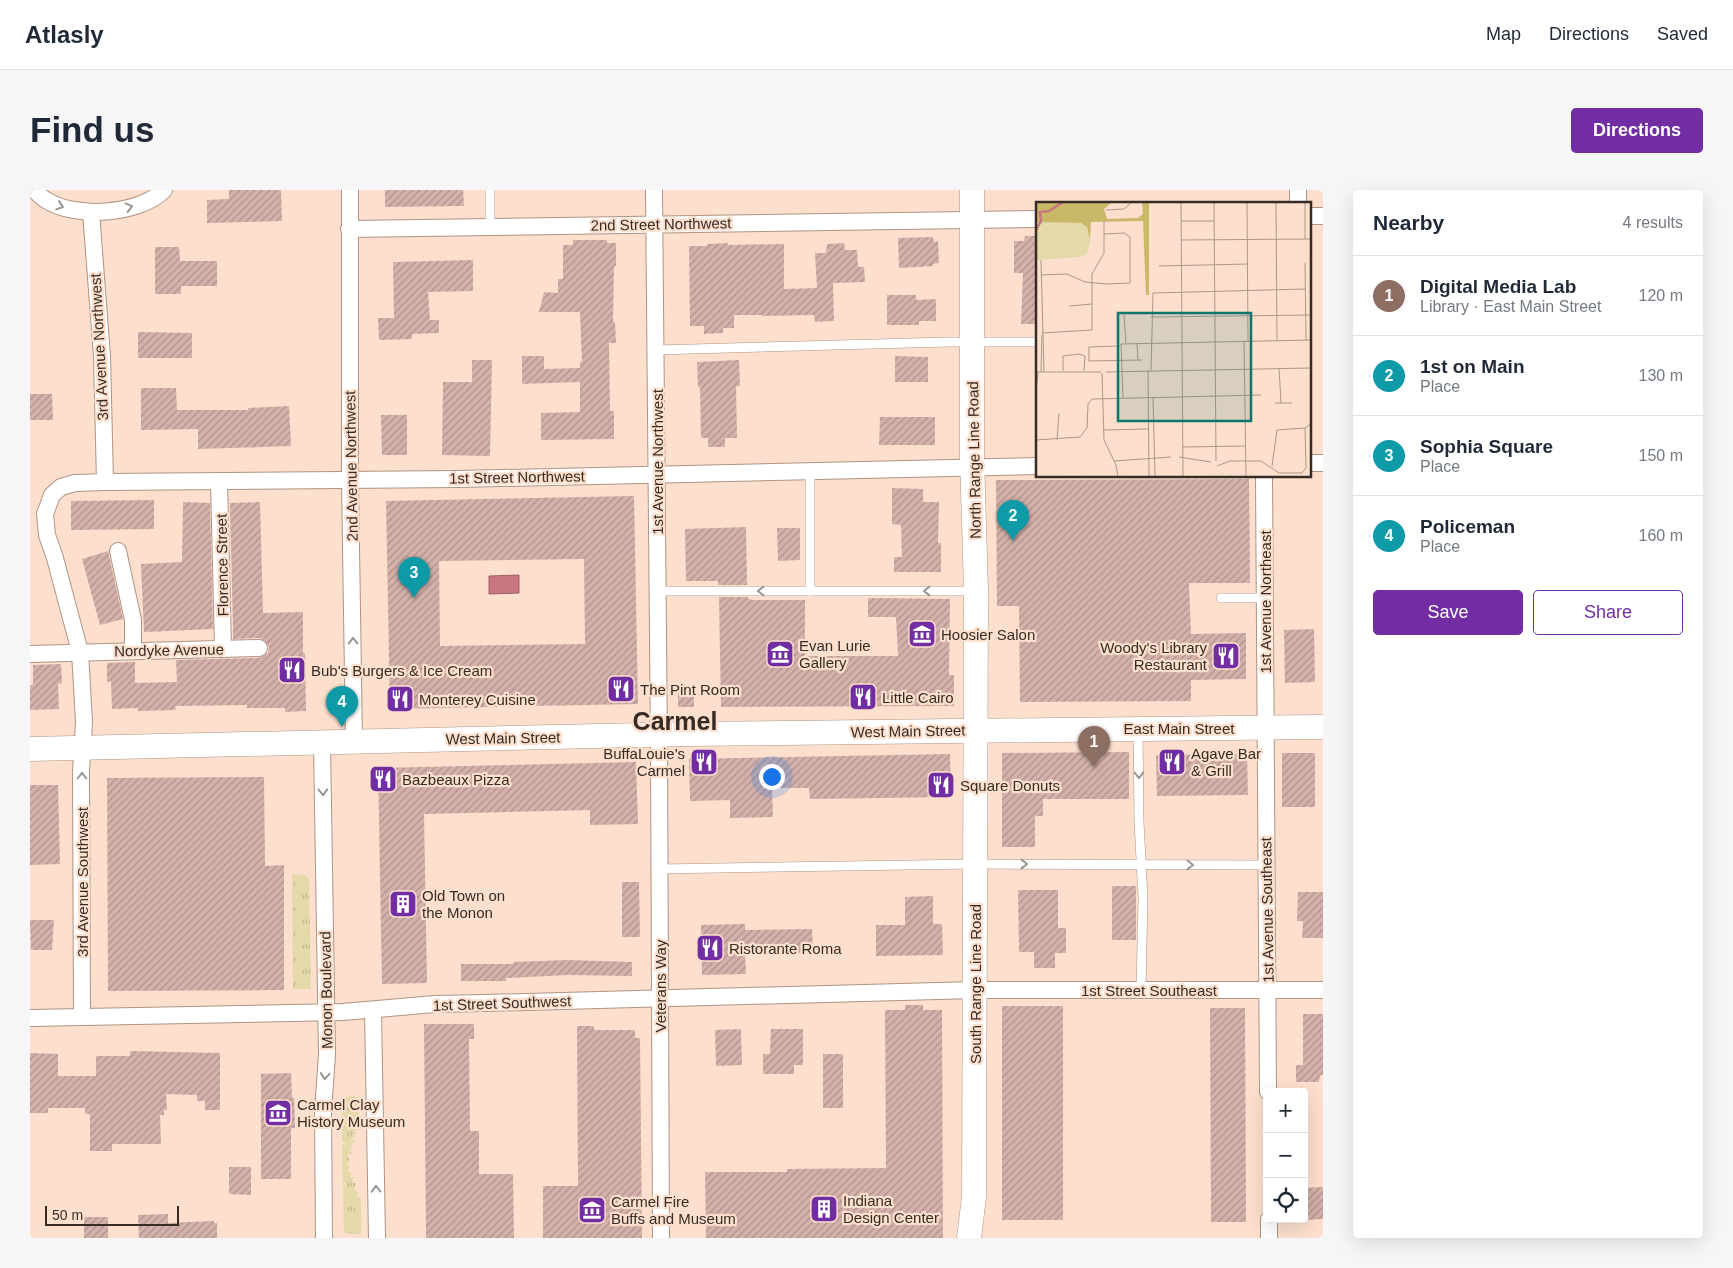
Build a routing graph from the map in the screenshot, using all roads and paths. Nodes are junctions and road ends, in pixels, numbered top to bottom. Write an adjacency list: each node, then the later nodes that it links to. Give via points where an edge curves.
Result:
1 (34, 190): 7 (street, one-way to 7, via 46,201)
2 (164, 190): 7 (street, one-way to 2, via 126,209)
3 (350, 190): 14 (street, 2nd Avenue Northwest)
4 (490, 190): 13 (lane)
5 (654, 190): 12 (street, 1st Avenue Northwest)
6 (972, 190): 10 (main road, North Range Line Road)
7 (90, 212): 26 (street, 3rd Avenue Northwest, via 102,356)
8 (1310, 216): 9 (street)
9 (1323, 216)
10 (972, 219): 11 (street, 2nd Street Northwest); 12 (street, 2nd Street Northwest); 15 (main road, North Range Line Road)
11 (1036, 219)
12 (654, 224): 13 (street, 2nd Street Northwest); 17 (street, 1st Avenue Northwest)
13 (490, 227): 14 (street, 2nd Street Northwest)
14 (349, 229): 25 (street, 2nd Avenue Northwest)
15 (973, 342): 16 (lane); 17 (lane); 21 (main road, North Range Line Road)
16 (1036, 342)
17 (656, 350): 23 (street, 1st Avenue Northwest)
18 (1310, 463): 19 (street)
19 (1323, 463)
20 (1036, 466): 21 (street, 1st Street Northwest)
21 (973, 468): 22 (street, 1st Street Northwest); 31 (main road, North Range Line Road)
22 (810, 472): 23 (street, 1st Street Northwest); 32 (lane)
23 (656, 474): 25 (street, 1st Street Northwest); 30 (street, 1st Avenue Northwest)
24 (1264, 478): 34 (street, 1st Avenue Northeast)
25 (350, 480): 27 (street, 1st Street Northwest); 45 (street, 2nd Avenue Northwest, one-way to 25)
26 (104, 482): 27 (street, 1st Street Northwest); 28 (street, 1st Street Northwest, via 61,486)
27 (219, 482): 36 (street, Florence Street)
28 (38, 510): 38 (street, via 56,558)
29 (118, 551): 37 (street, via 133,620)
30 (657, 590): 32 (lane, one-way to 30); 44 (street, 1st Avenue Northwest)
31 (976, 590): 32 (lane, one-way to 32); 43 (main road, North Range Line Road)
32 (810, 592)
33 (1221, 598): 34 (lane)
34 (1265, 598): 41 (street, 1st Avenue Northeast)
35 (259, 648): 36 (street, Nordyke Avenue)
36 (223, 649): 37 (street, Nordyke Avenue)
37 (133, 651): 38 (street, Nordyke Avenue)
38 (80, 652): 39 (street, Nordyke Avenue); 47 (street)
39 (30, 654)
40 (1323, 726): 41 (main road, East Main Street)
41 (1266, 727): 42 (main road, East Main Street); 51 (street, 1st Avenue Southeast)
42 (1138, 728): 43 (main road, East Main Street); 50 (lane, one-way to 50)
43 (976, 730): 44 (main road, West Main Street); 49 (main road, South Range Line Road)
44 (659, 734): 45 (main road, West Main Street); 52 (street, Veterans Way)
45 (354, 742): 46 (main road, West Main Street)
46 (322, 743): 47 (main road, West Main Street); 59 (street, Monon Boulevard, one-way to 59)
47 (83, 747): 48 (main road, West Main Street); 60 (street, 3rd Avenue Southwest, one-way to 47)
48 (30, 749)
49 (976, 864): 50 (lane, one-way to 50); 52 (lane); 54 (main road, South Range Line Road)
50 (1142, 864): 51 (lane, one-way to 51); 53 (lane)
51 (1266, 865): 55 (street, 1st Avenue Southeast)
52 (659, 869): 57 (street, Veterans Way)
53 (1141, 989): 54 (street, 1st Street Southeast); 55 (street, 1st Street Southeast)
54 (975, 990): 57 (street, 1st Street Southwest); 67 (main road, South Range Line Road, via 974,1197)
55 (1268, 990): 56 (street, 1st Street Southeast); 62 (street, 1st Avenue Southeast)
56 (1323, 990)
57 (659, 998): 58 (street, 1st Street Southwest, via 444,1004); 66 (street, Veterans Way)
58 (372, 1010): 59 (street, 1st Street Southwest); 65 (street, one-way to 58)
59 (326, 1012): 60 (street, 1st Street Southwest); 64 (street, Monon Boulevard, one-way to 64)
60 (82, 1017): 61 (street, 1st Street Southwest)
61 (30, 1018)
62 (1268, 1088)
63 (1269, 1223): 68 (street)
64 (324, 1238)
65 (376, 1238)
66 (661, 1238)
67 (969, 1238)
68 (1269, 1238)

